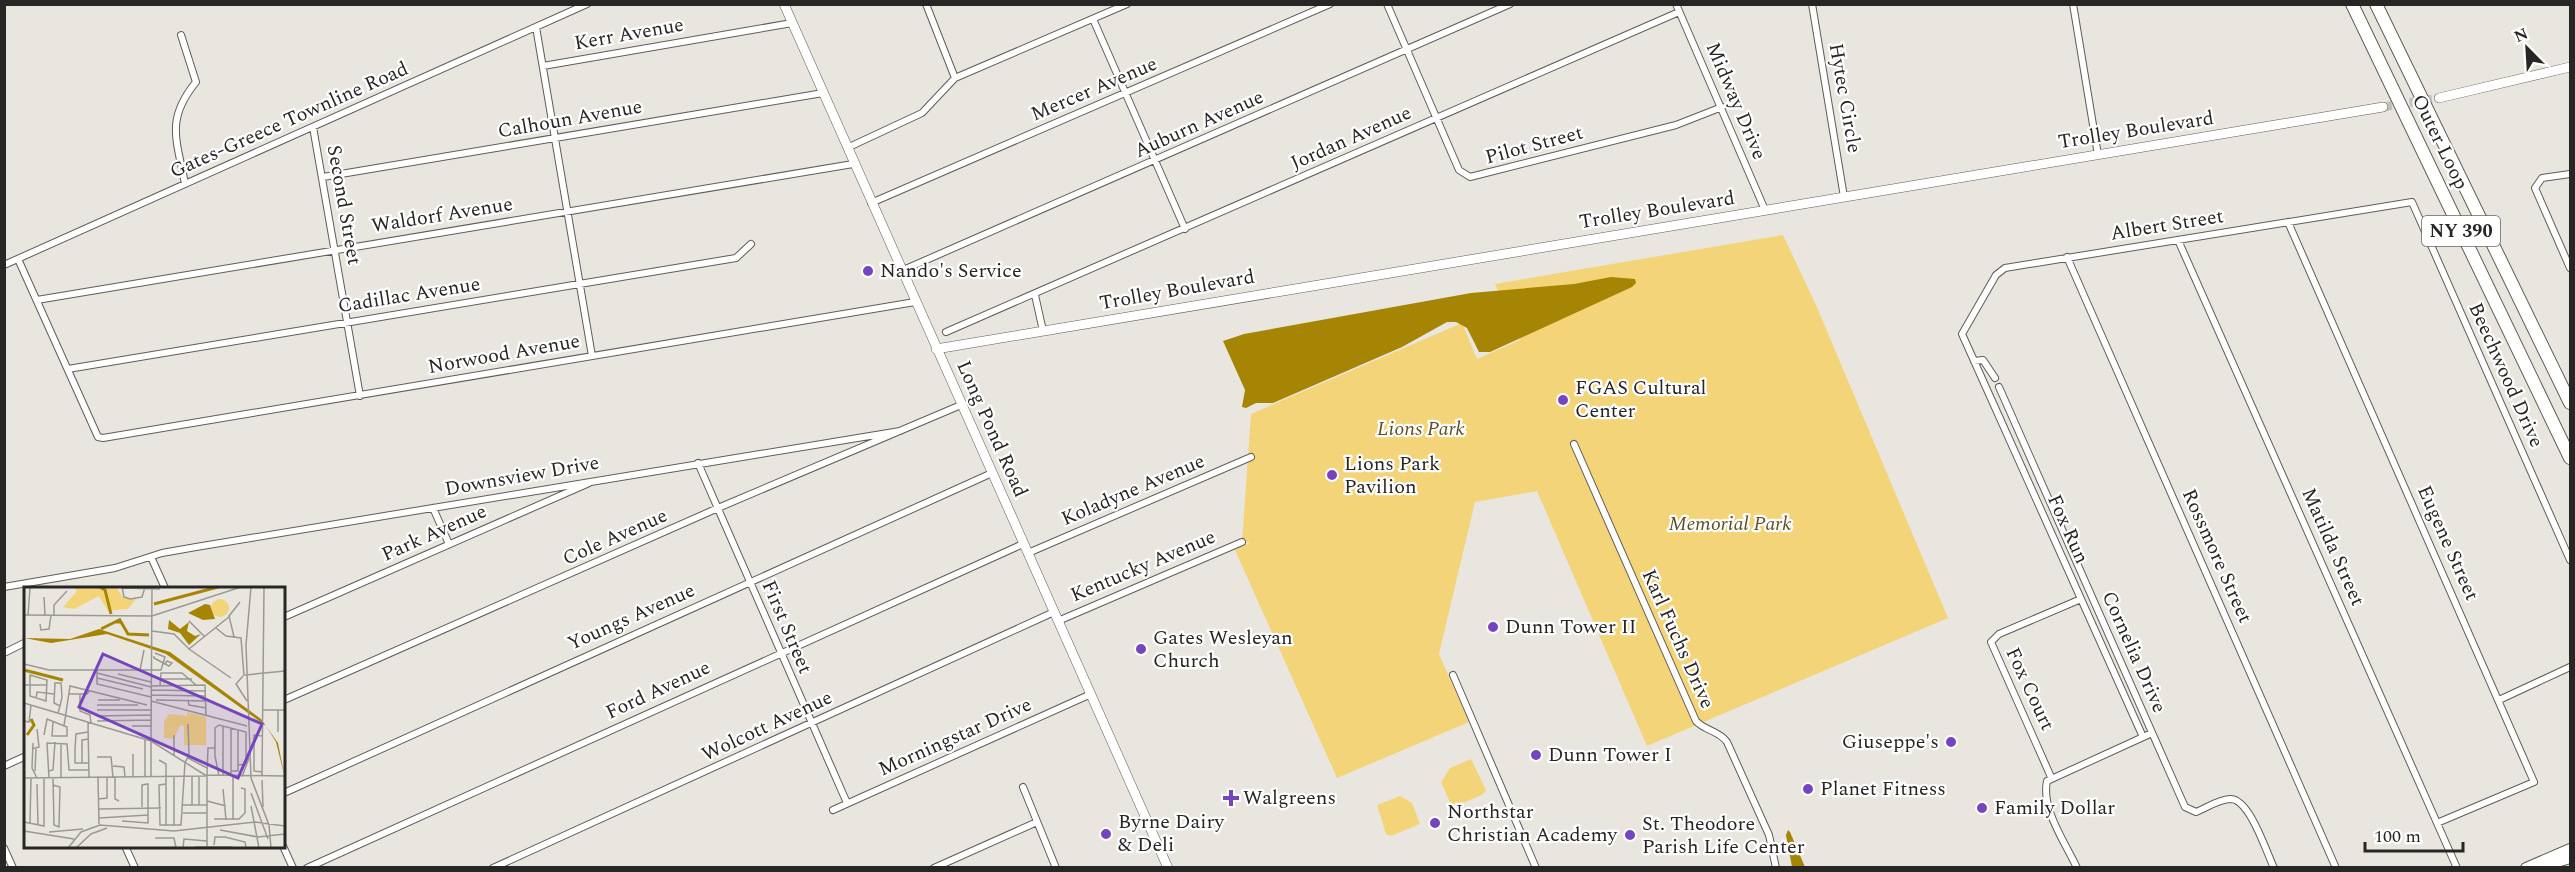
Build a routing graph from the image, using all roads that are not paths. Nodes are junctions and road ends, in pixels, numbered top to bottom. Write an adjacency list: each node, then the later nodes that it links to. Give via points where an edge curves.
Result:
1 (587, 4): 16 (street, Gates-Greece Townline Road)
2 (784, 4): 15 (street, Long Pond Road)
3 (926, 4): 21 (street)
4 (1127, 4): 14 (street)
5 (1330, 4): 23 (street, Mercer Avenue)
6 (1387, 4): 18 (street, Pilot Street)
7 (1510, 4): 18 (street, Auburn Avenue)
8 (1676, 4): 13 (street, Midway Drive)
9 (1812, 4): 37 (street, Hytec Circle)
10 (2073, 4): 31 (street)
11 (2352, 4): 72 (highway, Outer Loop / NY 390)
12 (2376, 4): 67 (highway, Outer Loop / NY 390)
13 (1680, 12): 25 (street, Midway Drive); 27 (street, Jordan Avenue)
14 (1094, 19): 21 (street); 23 (street)
15 (792, 23): 19 (street, Kerr Avenue); 22 (street, Long Pond Road)
16 (536, 27): 19 (street); 28 (street, Gates-Greece Townline Road)
17 (181, 35): 36 (street, via 196,82 182,98 174,121)
18 (1406, 50): 27 (street, Pilot Street); 32 (street, Auburn Avenue)
19 (543, 66): 29 (street)
20 (2571, 67): 24 (street)
21 (955, 78): 30 (street, via 922,113)
22 (823, 93): 29 (street, Calhoun Avenue); 30 (street, Long Pond Road)
23 (1125, 94): 32 (street); 39 (street, Mercer Avenue)
24 (2439, 98)
25 (1722, 107): 27 (street, Pilot Street, via 1676,125 1475,177 1459,170); 40 (street, Midway Drive)
26 (2383, 107): 31 (street, Trolley Boulevard)
27 (1436, 118): 43 (street, Jordan Avenue)
28 (313, 127): 35 (street, Second Street); 36 (street, Gates-Greece Townline Road)
29 (556, 138): 35 (street, Calhoun Avenue); 41 (street)
30 (847, 148): 33 (street, Long Pond Road)
31 (2098, 155): 37 (street, Trolley Boulevard)
32 (1155, 161): 43 (street); 51 (street, Auburn Avenue)
33 (853, 164): 39 (street, Long Pond Road); 41 (street, Waldorf Avenue)
34 (2571, 174): 50 (street, via 2542,178 2535,188)
35 (323, 177): 46 (street, Second Street)
36 (185, 184): 48 (street, Gates-Greece Townline Road)
37 (1845, 197): 40 (street, Trolley Boulevard)
38 (2412, 202): 42 (street, Albert Street); 83 (street, Beechwood Drive)
39 (871, 203): 51 (street, Long Pond Road)
40 (1765, 210): 57 (street, Trolley Boulevard)
41 (568, 211): 46 (street, Waldorf Avenue); 52 (street)
42 (2288, 222): 44 (street, Albert Street); 98 (street, Eugene Street)
43 (1185, 229): 53 (street, Jordan Avenue)
44 (2178, 240): 47 (street, Albert Street); 110 (street, Matilda Street)
45 (750, 244): 52 (street, Cadillac Avenue, via 736,258)
46 (335, 249): 54 (street, Waldorf Avenue); 56 (street, Second Street)
47 (2067, 257): 59 (street, Albert Street, via 2000,271); 128 (street, Rossmore Street)
48 (18, 259): 49 (street, Gates-Greece Townline Road); 54 (street)
49 (4, 265)
50 (2571, 268)
51 (901, 271): 55 (street, Long Pond Road)
52 (580, 283): 56 (street, Cadillac Avenue); 61 (street)
53 (1035, 295): 57 (street); 58 (street, Jordan Avenue)
54 (37, 300): 63 (street)
55 (915, 302): 60 (street, Long Pond Road); 61 (street, Norwood Avenue)
56 (347, 322): 63 (street, Cadillac Avenue); 66 (street, Second Street)
57 (1043, 331): 60 (street, Trolley Boulevard)
58 (946, 332)
59 (1962, 334): 62 (street, Fox Run)
60 (936, 349): 68 (street, Long Pond Road)
61 (592, 356): 66 (street, Norwood Avenue)
62 (1974, 361): 64 (street, via 1988,364); 88 (street, Fox Run)
63 (68, 369): 66 (street, Norwood Avenue, via 98,436 103,438)
64 (1995, 378)
65 (1999, 387): 100 (street, Cornelia Drive)
66 (360, 396)
67 (2571, 403)
68 (961, 405): 69 (street, Cole Avenue); 74 (street, Long Pond Road)
69 (900, 431): 73 (street, Downsview Drive); 77 (street, Cole Avenue)
70 (1574, 444): 125 (street, Karl Fuchs Drive, via 1693,716 1702,728 1720,734 1727,742 1769,835)
71 (1251, 457): 81 (street, Koladyne Avenue)
72 (2571, 458)
73 (698, 463): 75 (street, Downsview Drive); 77 (street, First Street)
74 (992, 473): 80 (street, Long Pond Road); 84 (street, Youngs Avenue)
75 (598, 479): 76 (street, Downsview Drive); 79 (street, Park Avenue)
76 (433, 508): 79 (street); 82 (street, Downsview Drive)
77 (718, 508): 84 (street, First Street); 97 (street, Cole Avenue)
78 (1242, 543): 89 (street, Kentucky Avenue)
79 (449, 544): 90 (street, Park Avenue)
80 (1023, 544): 81 (street, Long Pond Road); 92 (street, Ford Avenue)
81 (1028, 553): 89 (street, Long Pond Road)
82 (151, 557): 85 (street, Downsview Drive); 87 (street)
83 (2571, 560)
84 (749, 582): 92 (street, First Street); 106 (street, Youngs Avenue)
85 (34, 585): 86 (street, Downsview Drive)
86 (4, 587)
87 (165, 587)
88 (2081, 599): 101 (street, Fox Run); 104 (street, Fox Court, via 1999,634 1991,642)
89 (1056, 616): 96 (street, Long Pond Road); 99 (street, Wolcott Avenue)
90 (285, 617)
91 (24, 643): 93 (street)
92 (780, 652): 99 (street, First Street); 119 (street, Ford Avenue)
93 (4, 653)
94 (2571, 667): 98 (street)
95 (1453, 675): 124 (street)
96 (1091, 694): 107 (street, Morningstar Drive); 123 (street, Long Pond Road)
97 (285, 700)
98 (2499, 700): 110 (street, Eugene Street, via 2534,782)
99 (811, 724): 107 (street, First Street); 120 (street, Wolcott Avenue)
100 (2152, 733): 101 (street); 127 (street, Cornelia Drive, via 2185,807 2196,812 2228,799 2240,802)
101 (2143, 737): 104 (street)
102 (24, 757): 103 (street)
103 (4, 766)
104 (2051, 777): 126 (street, via 2044,794)
105 (1023, 787): 109 (street)
106 (285, 793)
107 (847, 803): 108 (street, Morningstar Drive)
108 (834, 810)
109 (1037, 822): 121 (street); 122 (street)
110 (2437, 824): 129 (street, Matilda Street)
111 (4, 848): 116 (street)
112 (126, 848): 117 (street)
113 (284, 848): 118 (street)
114 (2571, 849): 130 (main road)
115 (2571, 857): 131 (highway)
116 (13, 867)
117 (135, 867)
118 (293, 867)
119 (307, 867)
120 (493, 867)
121 (934, 867)
122 (1056, 867)
123 (1168, 867)
124 (1536, 867)
125 (1776, 867)
126 (2077, 867)
127 (2274, 867)
128 (2336, 867)
129 (2457, 867)
130 (2526, 867)
131 (2533, 867)

